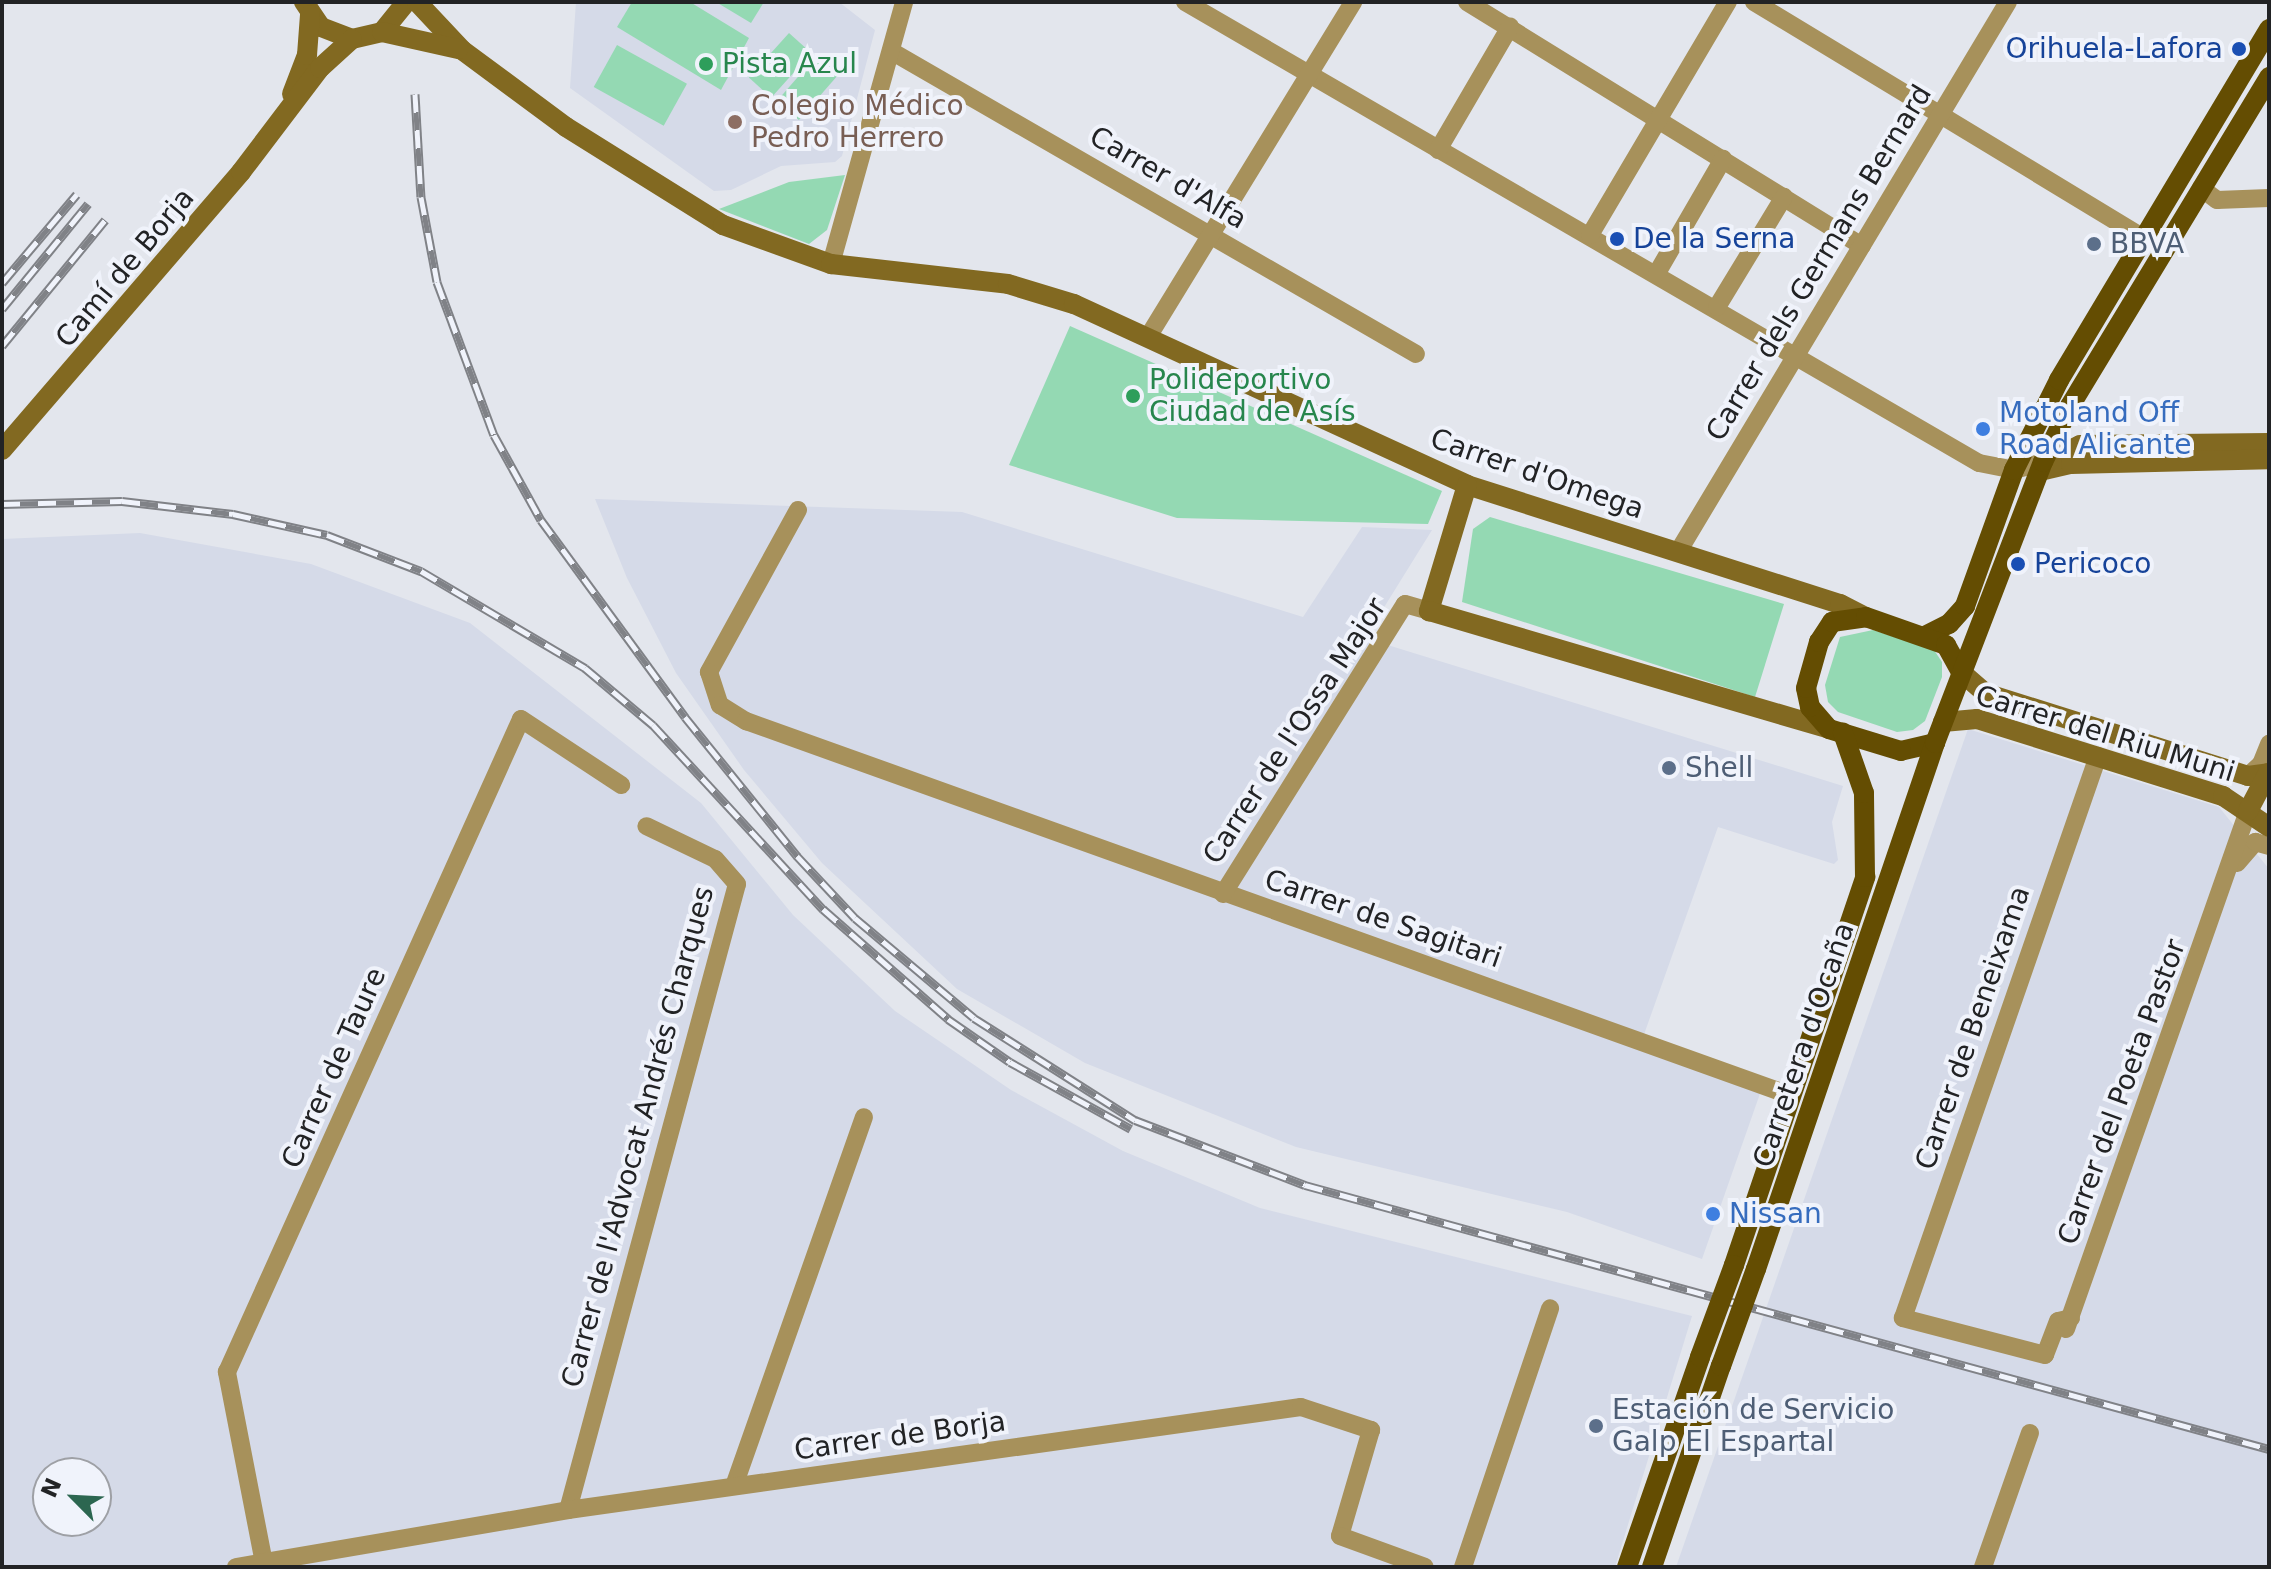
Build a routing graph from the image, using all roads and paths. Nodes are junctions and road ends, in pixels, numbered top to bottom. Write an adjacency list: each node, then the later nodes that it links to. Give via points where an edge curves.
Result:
1 (406, 2): 13 (street)
2 (417, 2): 15 (street)
3 (904, 2): 16 (street)
4 (1185, 2): 17 (street)
5 (1353, 2): 17 (street)
6 (1467, 2): 11 (street)
7 (1728, 2): 21 (street)
8 (1754, 2): 20 (street)
9 (2008, 2): 20 (street, Carrer dels Germans Bernard)
10 (307, 8): 14 (street, via 321,27); 19 (street, Camí de Borja, via 307,55)
11 (1510, 27): 21 (street); 22 (street)
12 (2269, 29): 29 (main road)
13 (382, 32): 14 (street); 15 (street)
14 (352, 39): 19 (street, Camí de Borja, via 320,68)
15 (462, 50): 31 (street, Carrer d'Omega, via 657,188 723,225)
16 (891, 51): 28 (street, Carrer d'Alfa); 31 (street)
17 (1309, 76): 22 (street); 28 (street)
18 (2269, 77): 24 (main road)
19 (283, 116): 40 (street, Camí de Borja, via 76,371)
20 (1940, 116): 29 (street); 30 (street, Carrer dels Germans Bernard)
21 (1658, 118): 23 (street); 27 (street)
22 (1438, 150): 27 (street)
23 (1723, 159): 25 (street); 32 (street)
24 (2201, 188): 26 (street, via 2217,200); 37 (main road)
25 (1784, 197): 30 (street); 33 (street)
26 (2269, 198)
27 (1590, 235): 32 (street)
28 (1213, 236): 34 (street); 36 (street, Carrer d'Alfa)
29 (2143, 238): 43 (main road, via 2059,380)
30 (1862, 246): 35 (street, Carrer dels Germans Bernard)
31 (831, 264): 34 (street, Carrer d'Omega, via 1008,284 1074,304)
32 (1657, 273): 33 (street)
33 (1717, 307): 35 (street)
34 (1148, 337): 44 (street, Carrer d'Omega)
35 (1798, 353): 43 (street, via 1979,463); 46 (street, Carrer dels Germans Bernard)
36 (1416, 354)
37 (2059, 428): 39 (street); 42 (main road)
38 (2269, 443): 39 (street)
39 (2080, 445): 42 (street)
40 (2, 450)
41 (2269, 459): 42 (street)
42 (2042, 467): 43 (street); 50 (main road)
43 (2014, 470): 49 (main road, via 1965,606 1949,624)
44 (1467, 485): 46 (street, Carrer d'Omega); 47 (street, Carrer de l'Ossa Major)
45 (798, 510): 63 (street, Carrer de Sagitari, via 709,672 720,705 746,721)
46 (1678, 552): 48 (street, Carrer d'Omega)
47 (1429, 611): 52 (street); 63 (street, Carrer de l'Ossa Major, via 1405,604)
48 (1866, 617): 49 (main road, Carrer d'Omega); 52 (main road, via 1832,622 1813,659 1806,688 1810,707)
49 (1927, 635): 50 (main road, Carrer d'Omega, via 1953,651)
50 (1961, 672): 51 (main road); 56 (street, Carrer del Riu Muni, via 1985,693)
51 (1943, 722): 53 (main road, Carretera d'Ocaña); 55 (street, Carrer del Riu Muni, via 1977,719)
52 (1836, 731): 53 (main road, via 1901,751); 64 (main road, Carretera d'Ocaña, via 1864,793 1865,877)
53 (1935, 743): 75 (main road, Carretera d'Ocaña, bridge)
54 (2269, 744): 56 (street)
55 (2098, 756): 58 (street, Carrer del Riu Muni, via 2223,796); 67 (street, Carrer de Beneixama)
56 (2262, 774): 58 (street)
57 (621, 785): 71 (street, Carrer de Taure, via 521,719 227,1372)
58 (2248, 811): 60 (street, Carrer del Riu Muni); 62 (street, Carrer del Poeta Pastor)
59 (646, 826): 70 (street, Carrer de l'Advocat Andrés Charques, via 715,859 737,884)
60 (2269, 827)
61 (2269, 846): 62 (street, Carrer del Poeta Pastor, via 2255,842)
62 (2230, 872): 67 (street, Carrer del Poeta Pastor, via 2068,1325 2058,1321 2045,1355)
63 (1223, 894): 64 (street, Carrer de Sagitari)
64 (1792, 1096): 74 (main road, Carretera d'Ocaña, bridge)
65 (864, 1117): 69 (street)
66 (1550, 1308): 73 (street)
67 (1903, 1318)
68 (2030, 1433): 76 (street)
69 (734, 1486): 70 (street, Carrer de Borja); 72 (street, Carrer de Borja, via 1301,1407 1371,1430 1340,1536)
70 (568, 1510): 71 (street, Carrer de Borja)
71 (250, 1565)
72 (1425, 1567)
73 (1463, 1567)
74 (1627, 1567)
75 (1652, 1567)
76 (1983, 1567)

